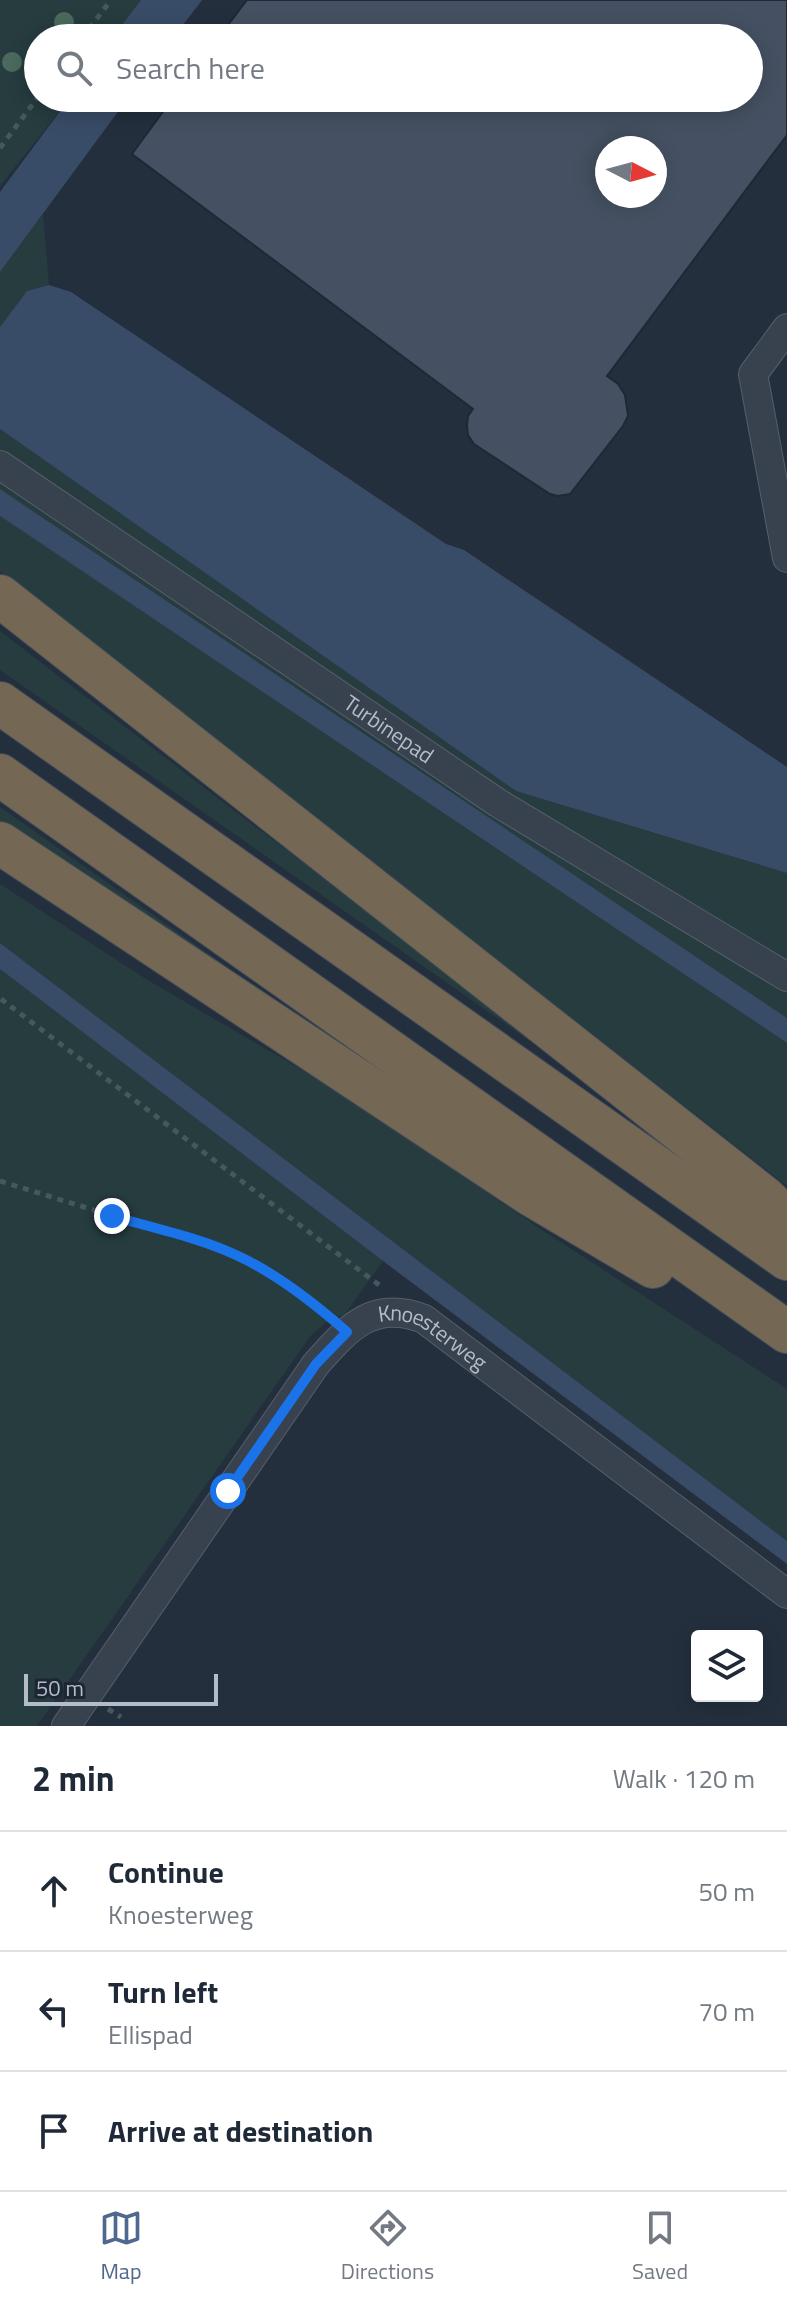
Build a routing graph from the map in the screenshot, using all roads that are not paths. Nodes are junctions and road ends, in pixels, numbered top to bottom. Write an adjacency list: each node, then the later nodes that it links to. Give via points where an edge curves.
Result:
1 (787, 328): 3 (street, via 753,374)
2 (0, 465): 10 (street, Turbinepad, via 498,803)
3 (787, 558)
4 (0, 596): 6 (highway)
5 (0, 611): 6 (highway)
6 (93, 670): 11 (highway)
7 (0, 703): 12 (highway)
8 (0, 775): 13 (highway)
9 (0, 843): 14 (highway, via 531,1195)
10 (787, 977)
11 (787, 1219)
12 (787, 1259)
13 (787, 1332)
14 (787, 1347)
15 (787, 1594): 16 (street, Knoesterweg, via 424,1319 383,1312 347,1332 316,1364)
16 (66, 1726)

